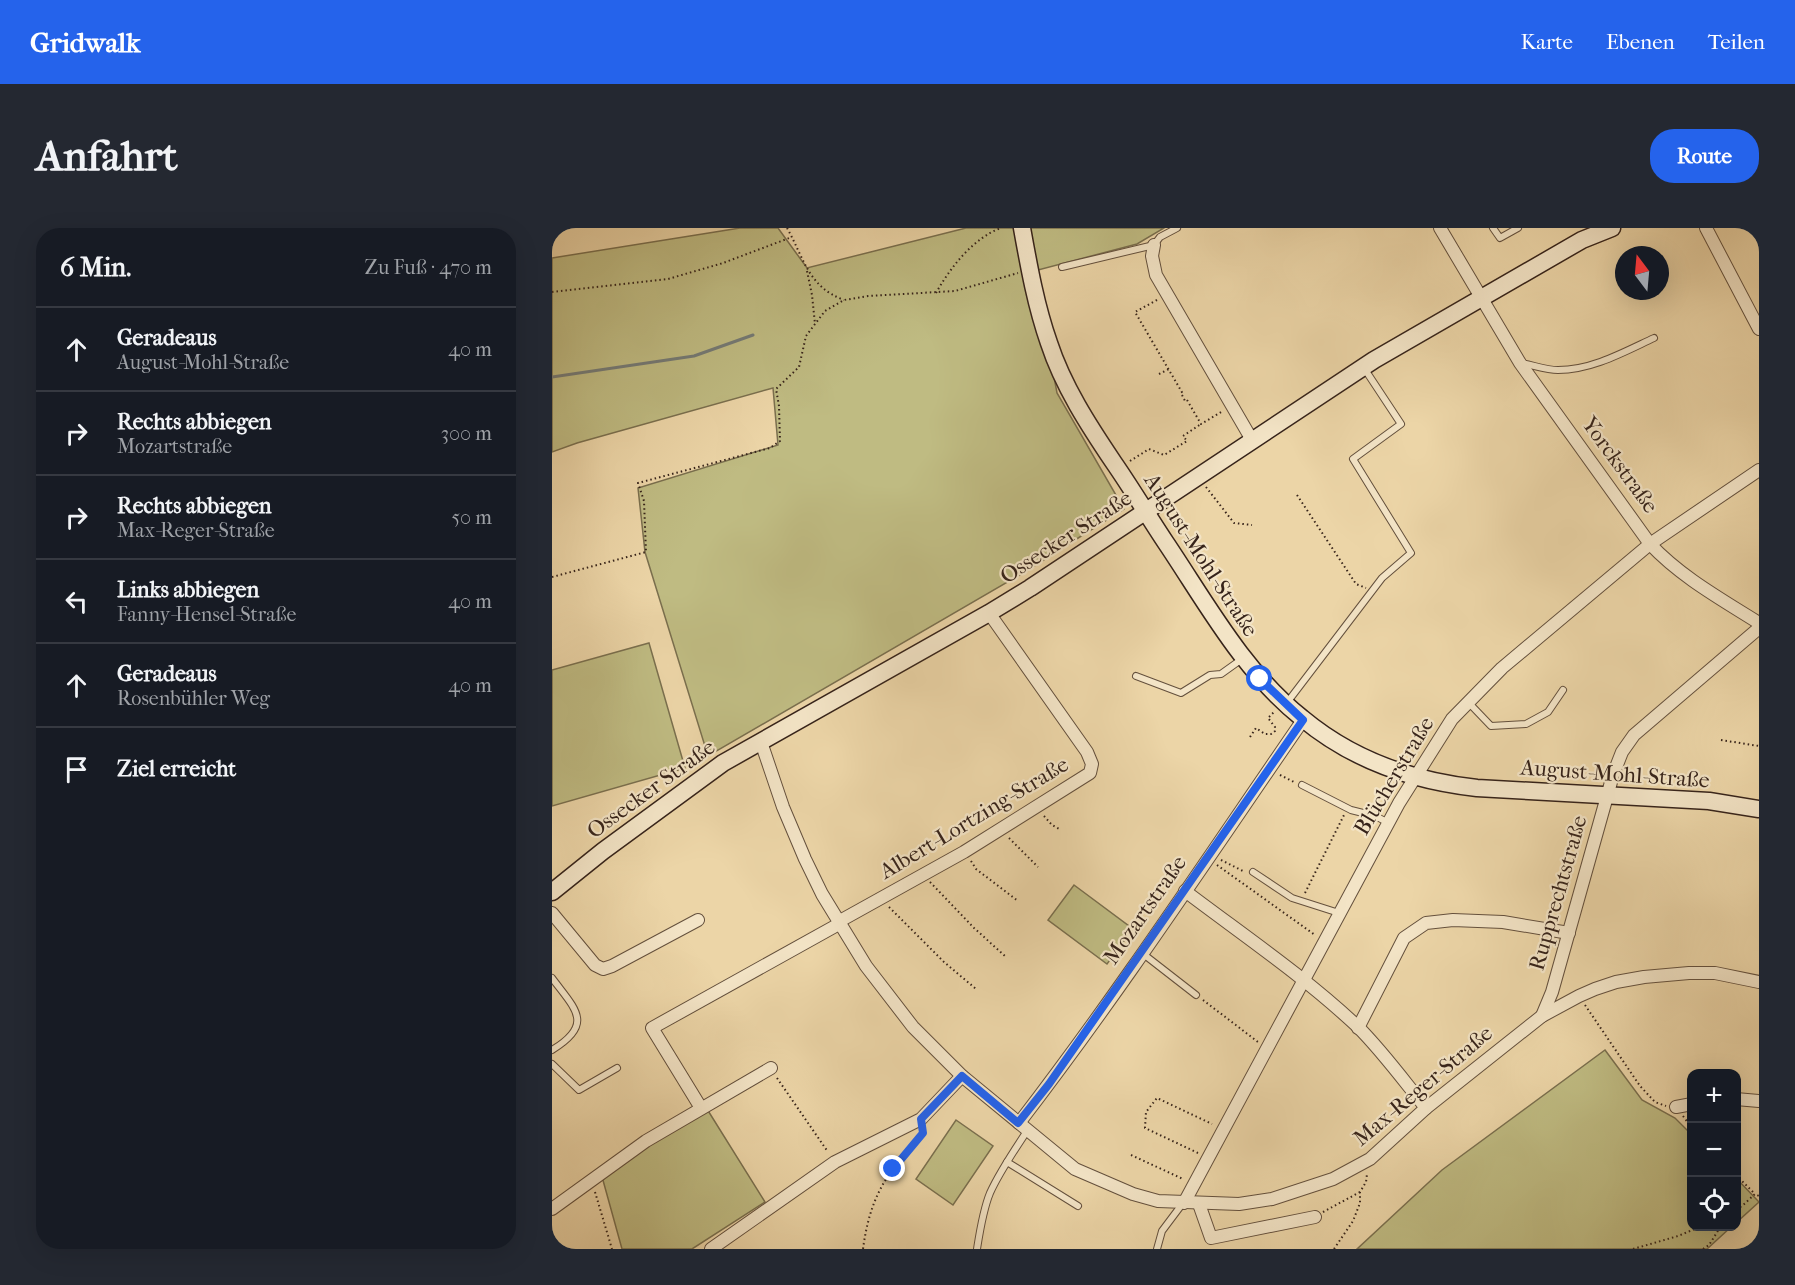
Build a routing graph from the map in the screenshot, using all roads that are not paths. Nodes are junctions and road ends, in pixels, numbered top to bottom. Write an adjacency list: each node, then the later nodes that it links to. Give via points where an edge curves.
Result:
1 (1022, 228): 17 (street, August-Mohl-Straße, via 1049,345 1078,405)
2 (1177, 228): 8 (lane)
3 (1440, 228): 10 (street, Yorckstraße)
4 (1493, 228): 5 (lane, via 1500,238)
5 (1518, 228)
6 (1706, 228): 11 (street)
7 (1608, 229): 10 (street, Ossecker Straße)
8 (1154, 245): 9 (lane); 15 (street, via 1156,275)
9 (1062, 267)
10 (1480, 298): 13 (street, Yorckstraße); 14 (street, Ossecker Straße)
11 (1759, 329)
12 (1654, 338): 13 (lane, via 1583,366 1557,370)
13 (1520, 363): 18 (street, Yorckstraße)
14 (1363, 367): 15 (street, Ossecker Straße); 26 (lane, via 1401,424 1353,459 1411,553 1382,578)
15 (1252, 440): 17 (street, Ossecker Straße)
16 (1759, 470): 18 (street, Blücherstraße)
17 (1146, 512): 19 (street, Ossecker Straße); 22 (street, August-Mohl-Straße)
18 (1650, 544): 20 (street, Yorckstraße, via 1700,586); 25 (street, Blücherstraße, via 1502,668)
19 (989, 613): 28 (street, Ossecker Straße); 40 (street, Albert-Lortzing-Straße, via 1087,752 1092,764 1090,773 964,852)
20 (1759, 622)
21 (1759, 628): 31 (street, Rupprechtstraße, via 1634,735 1618,761)
22 (1243, 659): 23 (lane, via 1181,693); 26 (street, August-Mohl-Straße)
23 (1136, 676)
24 (1563, 690): 25 (lane, via 1548,712 1526,724 1491,726)
25 (1468, 702): 29 (street, Blücherstraße)
26 (1284, 703): 27 (street, August-Mohl-Straße)
27 (1303, 720): 29 (street, August-Mohl-Straße, via 1357,754); 35 (street, Mozartstraße)
28 (761, 742): 36 (street, Ossecker Straße, via 672,799); 40 (street, Max-Reger-Straße, via 804,860)
29 (1415, 776): 31 (street, August-Mohl-Straße, via 1455,785); 33 (street, Blücherstraße)
30 (1302, 785): 33 (lane, via 1348,809)
31 (1608, 796): 32 (street, August-Mohl-Straße, via 1709,801); 41 (street, Rupprechtstraße)
32 (1759, 809)
33 (1389, 823): 38 (street, Blücherstraße)
34 (1253, 872): 38 (lane, via 1292,898)
35 (1185, 891): 42 (street, Mozartstraße); 44 (street)
36 (552, 892)
37 (552, 913): 39 (street, via 595,965 603,969)
38 (1340, 913): 44 (street, Blücherstraße)
39 (698, 920)
40 (839, 923): 53 (street, Max-Reger-Straße, via 913,1027); 57 (street, Albert-Lortzing-Straße, via 652,1028)
41 (1569, 933): 47 (street, Rupprechtstraße); 48 (street, via 1503,922 1426,923 1404,938)
42 (1142, 953): 46 (lane); 60 (street, Mozartstraße)
43 (552, 978): 49 (lane, via 577,1012 577,1026 566,1041)
44 (1303, 981): 48 (street); 62 (street, Blücherstraße)
45 (1759, 982): 47 (street, Max-Reger-Straße, via 1715,973 1667,974 1616,982)
46 (1196, 995)
47 (1542, 1016): 59 (street, Max-Reger-Straße)
48 (1358, 1028): 59 (street)
49 (552, 1050)
50 (552, 1064): 51 (lane, via 579,1090)
51 (617, 1068)
52 (771, 1068): 57 (street)
53 (962, 1076): 60 (street, Max-Reger-Straße); 67 (street, via 921,1119 835,1162)
54 (1741, 1099): 55 (street)
55 (1759, 1101)
56 (1687, 1105): 58 (street)
57 (701, 1107): 65 (street, via 646,1141)
58 (1676, 1107)
59 (1426, 1108): 63 (street, Max-Reger-Straße, via 1370,1159 1333,1179 1272,1199)
60 (1023, 1127): 61 (lane); 62 (street, Max-Reger-Straße, via 1083,1173 1132,1194)
61 (1007, 1162): 64 (lane); 68 (lane, via 990,1194)
62 (1184, 1203): 63 (street, Max-Reger-Straße); 69 (lane, via 1162,1231)
63 (1199, 1204): 66 (street, via 1211,1238)
64 (1078, 1206)
65 (552, 1209)
66 (1315, 1217)
67 (711, 1249)
68 (977, 1249)
69 (1157, 1249)

